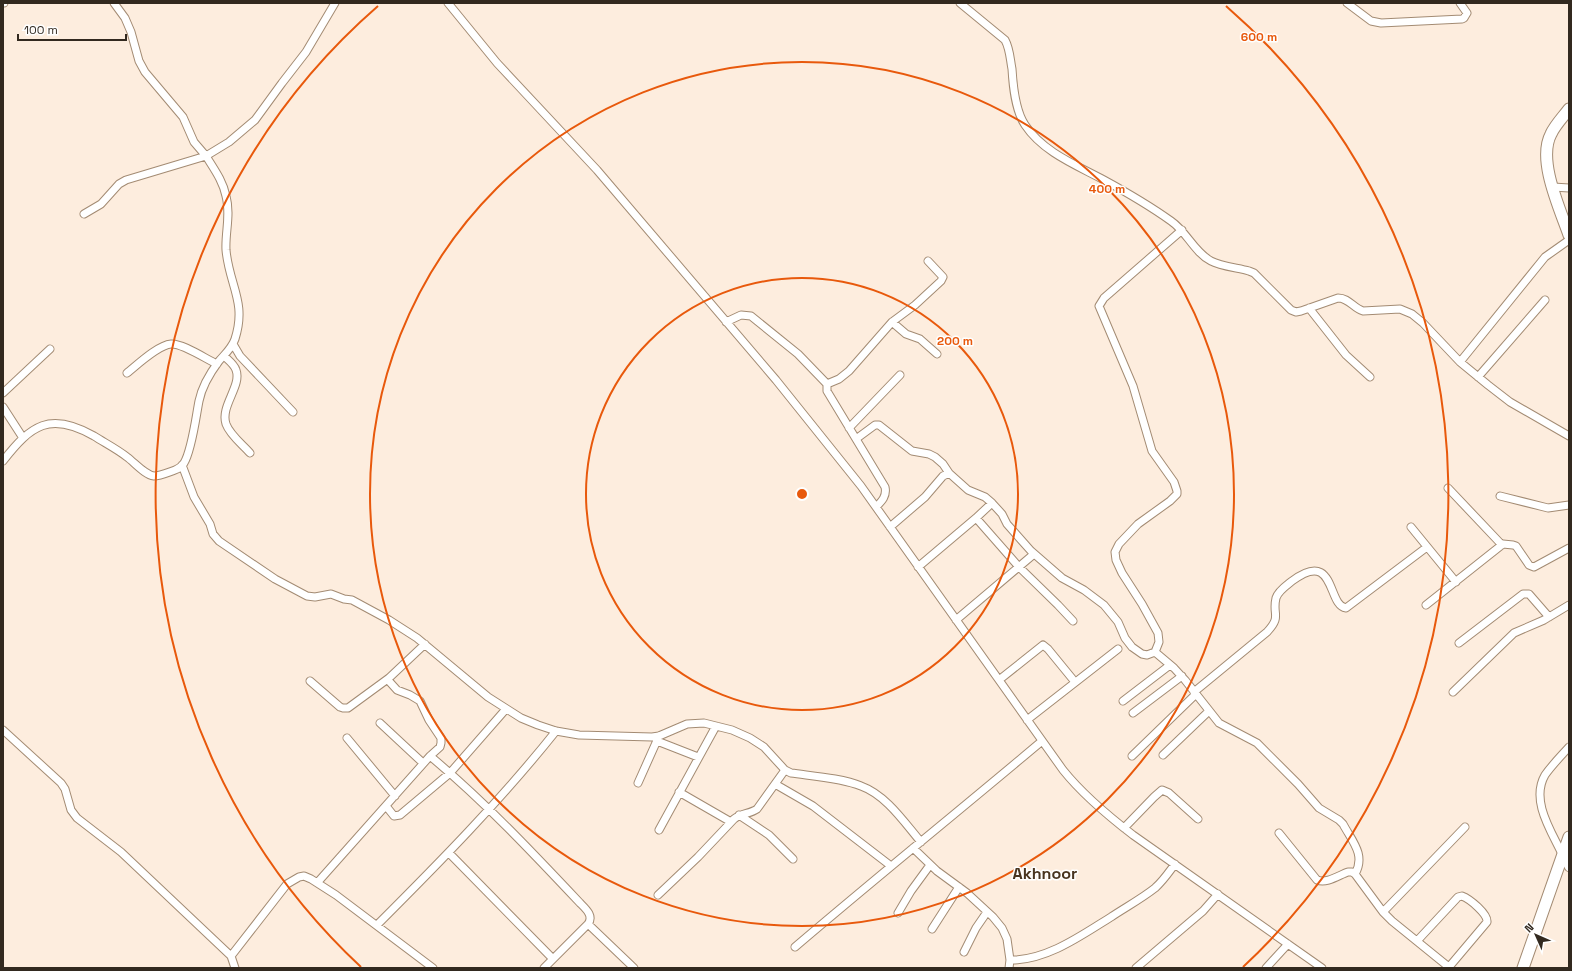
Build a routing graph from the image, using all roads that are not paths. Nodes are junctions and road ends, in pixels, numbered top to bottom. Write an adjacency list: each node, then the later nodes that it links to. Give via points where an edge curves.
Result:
1 (114, 3): 8 (street, via 125,18 145,72 183,117 194,142)
2 (335, 3): 8 (street, via 306,52 255,120 234,138)
3 (448, 3): 18 (street, via 497,63 597,170)
4 (960, 3): 12 (street, via 999,35 1008,46 1014,95 1024,124 1032,135 1062,158 1105,180 1172,221)
5 (1346, 3): 6 (street, via 1371,21 1381,23 1462,19 1467,13)
6 (1460, 3)
7 (1569, 109): 9 (main road, via 1550,135 1546,155)
8 (206, 156): 11 (street, via 126,180 101,204); 20 (street, via 223,186 228,203 226,251 240,315)
9 (1553, 187): 10 (street); 13 (main road)
10 (1569, 188)
11 (84, 214)
12 (1182, 230): 17 (street, via 1206,259 1254,273 1291,310 1296,312); 65 (street, via 1104,298 1099,306 1133,386 1152,451 1178,491 1170,501 1138,524 1115,552 1122,573 1158,632)
13 (1569, 235)
14 (1569, 240): 24 (street, via 1545,257)
15 (928, 261): 19 (street, via 943,279)
16 (1545, 300): 29 (street)
17 (1309, 308): 24 (street, via 1344,298 1363,311 1400,309 1423,323); 28 (street, via 1346,355)
18 (726, 322): 30 (street, via 741,314 751,316 798,354); 46 (street, via 776,380)
19 (892, 322): 22 (street, via 906,334 920,339); 30 (street, via 850,371)
20 (233, 344): 23 (street); 33 (street, via 240,356)
21 (50, 349): 31 (street)
22 (937, 354)
23 (224, 356): 25 (street); 38 (street, via 237,372 226,410 225,423 232,435)
24 (1460, 362): 29 (street)
25 (217, 364): 26 (street, via 173,344 163,347); 40 (street, via 203,386 187,455)
26 (127, 373)
27 (900, 375): 34 (street)
28 (1370, 377)
29 (1478, 377): 35 (street, via 1510,402)
30 (827, 384): 34 (street, via 827,392)
31 (3, 393)
32 (3, 408): 36 (street)
33 (293, 412)
34 (849, 428): 37 (street)
35 (1569, 436)
36 (23, 438): 39 (street); 40 (street, via 38,427 50,423 72,426 116,450 149,474 156,476 176,470)
37 (856, 438): 41 (street, via 879,424 912,451 935,457); 46 (street, via 885,487 886,494)
38 (250, 453)
39 (3, 461)
40 (182, 465): 63 (street, via 194,497 210,524 212,534 219,541 275,579 307,596 330,594 356,601)
41 (949, 473): 44 (street, via 968,490); 48 (street)
42 (1448, 488): 50 (street)
43 (1500, 496): 45 (street, via 1548,508)
44 (992, 503): 47 (street); 53 (street)
45 (1569, 505)
46 (876, 507): 48 (street)
47 (976, 518): 54 (street); 55 (street)
48 (890, 527): 54 (street)
49 (1411, 527): 51 (street)
50 (1502, 545): 52 (street, via 1516,546 1529,565 1534,567); 56 (street)
51 (1427, 547): 56 (street); 73 (street, via 1346,608 1338,604 1331,586 1321,572 1310,572 1295,579 1276,598 1276,619 1270,629)
52 (1569, 548)
53 (1034, 554): 55 (street); 65 (street, via 1062,578 1104,605 1118,622 1132,647 1142,654)
54 (918, 567): 60 (street)
55 (1019, 567): 60 (street); 61 (street)
56 (1456, 582): 57 (street)
57 (1426, 605)
58 (1569, 605): 59 (street)
59 (1549, 617): 62 (street, via 1529,594 1523,594); 72 (street, via 1514,633)
60 (956, 620): 69 (street)
61 (1073, 621)
62 (1459, 643)
63 (424, 644): 68 (street); 75 (street, via 475,688)
64 (1118, 649): 71 (street)
65 (1155, 652): 66 (street)
66 (1170, 665): 67 (street); 74 (street)
67 (1182, 676): 73 (street); 77 (street)
68 (388, 680): 70 (street, via 345,709); 88 (street, via 397,690 420,701 441,738 440,747)
69 (999, 680): 71 (street, via 1043,645); 78 (street)
70 (310, 681)
71 (1075, 682): 78 (street)
72 (1453, 692)
73 (1195, 693): 76 (street); 89 (street)
74 (1123, 701)
75 (506, 709): 82 (street, via 521,718); 93 (street)
76 (1209, 711): 87 (street); 117 (street, via 1224,726 1257,743 1319,808 1340,820 1359,854 1359,866)
77 (1133, 712)
78 (1026, 720): 85 (street)
79 (380, 724): 91 (street)
80 (716, 726): 84 (street, via 704,723 687,724); 90 (street); 92 (street, via 732,730 757,742)
81 (3, 730): 132 (street, via 61,783 71,810 77,818 121,852)
82 (556, 731): 84 (street, via 579,735); 99 (street)
83 (347, 738): 97 (street)
84 (658, 739): 90 (street); 94 (street)
85 (1042, 741): 104 (street, via 1075,785); 108 (street)
86 (1569, 747): 111 (street, via 1545,776 1539,797 1542,811)
87 (1163, 755)
88 (430, 756): 91 (street); 93 (street)
89 (1132, 756)
90 (698, 757): 96 (street)
91 (424, 763): 97 (street)
92 (785, 770): 95 (street); 108 (street, via 853,783 867,789 883,800)
93 (450, 773): 98 (street, via 400,815 394,816); 99 (street)
94 (638, 783)
95 (775, 784): 100 (street, via 757,809); 115 (street, via 813,806)
96 (679, 792): 102 (street); 105 (street)
97 (395, 796): 98 (street)
98 (386, 806): 118 (street)
99 (489, 810): 110 (street); 125 (street, via 588,912 591,919)
100 (740, 815): 102 (street); 112 (street, via 769,835)
101 (1198, 819): 104 (street, via 1169,793 1162,790)
102 (731, 822): 121 (street)
103 (1465, 827): 123 (street)
104 (1124, 828): 113 (street)
105 (659, 830)
106 (1279, 833): 117 (street, via 1317,880 1322,882 1348,872)
107 (1569, 837): 111 (main road)
108 (924, 840): 109 (street)
109 (913, 848): 114 (street); 115 (street)
110 (449, 853): 126 (street); 133 (street)
111 (1563, 856): 116 (street); 144 (main road)
112 (794, 859)
113 (1175, 864): 120 (street); 134 (street, via 1156,887 1071,942 1028,958)
114 (930, 865): 119 (street); 124 (street)
115 (891, 866): 130 (street)
116 (1569, 867)
117 (1355, 874): 123 (street)
118 (317, 883): 126 (street); 132 (street, via 304,876 287,884)
119 (959, 887): 122 (street); 127 (street)
120 (1218, 894): 129 (street); 140 (street, via 1203,911)
121 (658, 895)
122 (987, 912): 131 (street); 134 (street, via 1005,933)
123 (1383, 912): 128 (street)
124 (898, 913)
125 (588, 924): 133 (street); 138 (street)
126 (377, 925): 136 (street)
127 (932, 929)
128 (1417, 941): 143 (street); 143 (street, via 1458,897 1468,899 1488,919)
129 (1288, 944): 141 (street); 142 (street)
130 (795, 947)
131 (964, 952)
132 (231, 956): 135 (street)
133 (553, 959): 137 (street)
134 (1014, 960): 139 (street)
135 (235, 968)
136 (434, 968)
137 (544, 968)
138 (634, 968)
139 (1009, 968)
140 (1136, 968)
141 (1266, 968)
142 (1322, 968)
143 (1450, 968)
144 (1523, 968)

